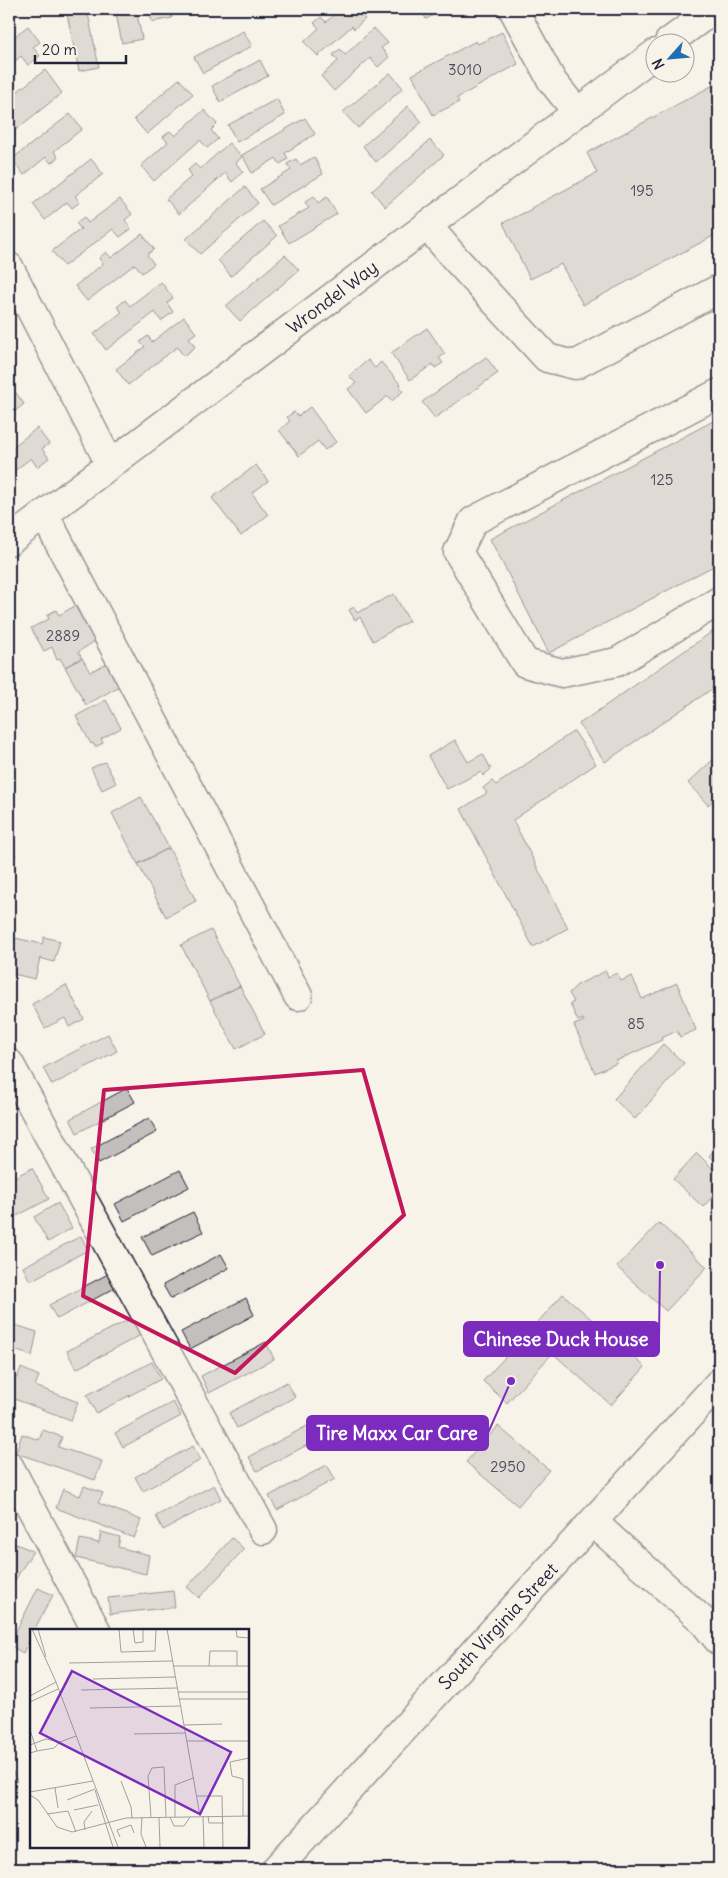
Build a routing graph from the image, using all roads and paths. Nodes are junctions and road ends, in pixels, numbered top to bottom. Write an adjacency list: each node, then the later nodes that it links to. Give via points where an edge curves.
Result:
1 (513, 9): 5 (street, via 552,81)
2 (714, 9): 3 (street)
3 (683, 32)
4 (646, 60): 5 (street, Wrondel Way)
5 (577, 112): 6 (street, Wrondel Way)
6 (427, 225): 8 (street, via 547,358 575,365); 10 (street, Wrondel Way)
7 (9, 267): 10 (street)
8 (719, 289)
9 (719, 393): 13 (street, via 473,521 458,552 525,664 562,673 617,662)
10 (110, 464): 11 (street, Wrondel Way)
11 (44, 514): 12 (street, Wrondel Way); 14 (street)
12 (9, 541)
13 (719, 602)
14 (298, 996)
15 (9, 1064): 19 (street)
16 (719, 1383): 18 (street, South Virginia Street)
17 (9, 1466): 20 (street)
18 (593, 1522): 21 (street, via 702,1619); 22 (street, South Virginia Street)
19 (264, 1530)
20 (95, 1629)
21 (719, 1641)
22 (276, 1869)

